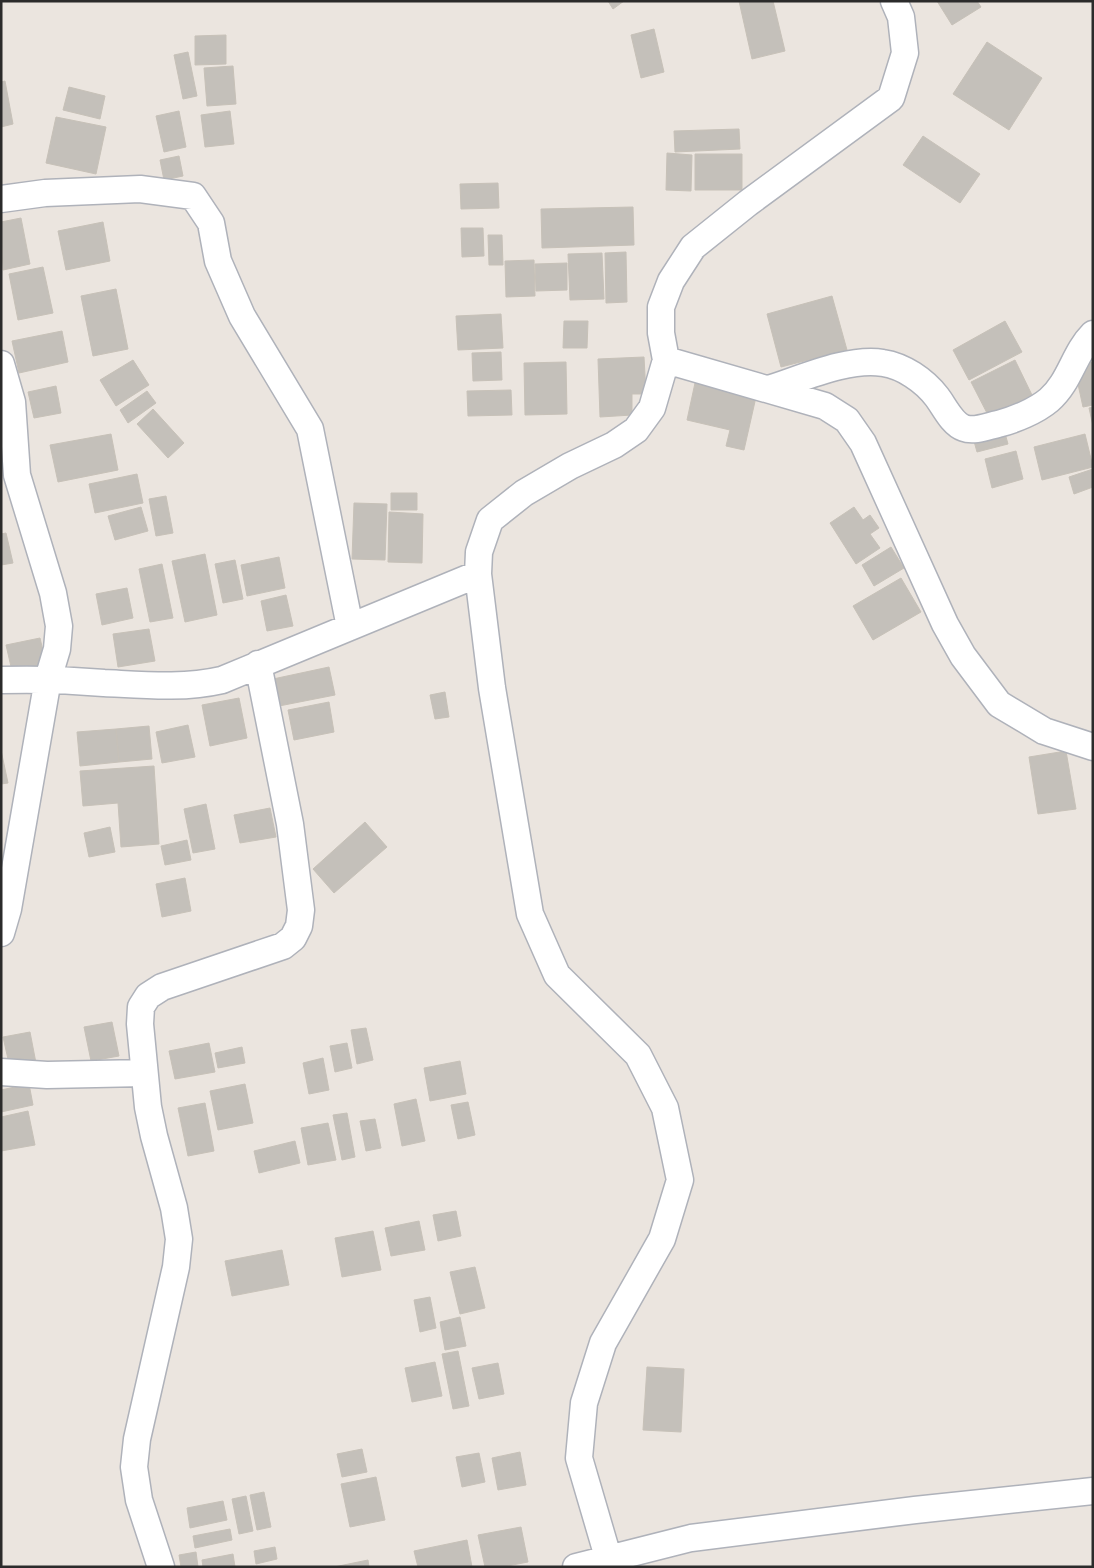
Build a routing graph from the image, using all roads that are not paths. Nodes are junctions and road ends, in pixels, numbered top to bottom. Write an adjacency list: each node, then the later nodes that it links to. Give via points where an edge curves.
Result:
1 (894, 1): 4 (street, via 901,17 905,53 891,98 693,247 674,275 660,307)
2 (1, 199): 8 (street, via 45,193 140,189 193,196 211,224 218,261 242,316 310,429)
3 (1093, 334): 6 (street, via 1082,344 1059,391 1048,401 1004,422 978,428 964,428 952,419 918,378 883,363 865,362 833,368)
4 (666, 360): 6 (street); 7 (street, via 652,408 636,430 524,493 490,520 479,552)
5 (1, 364): 10 (street, via 12,402 17,474 53,593 59,626 57,649)
6 (768, 389): 12 (street, via 825,406 847,420 863,443 945,624 963,656 999,704 1044,731)
7 (478, 574): 8 (street); 17 (street, via 492,688 530,914 557,975 638,1055 665,1108 680,1180 662,1239 603,1343 584,1403 579,1458)
8 (350, 627): 9 (street)
9 (258, 664): 10 (street, via 222,680 198,686); 15 (street, via 290,824 299,926 293,938 283,946 162,987 148,996 140,1016)
10 (48, 679): 11 (street); 13 (street, via 8,909)
11 (1, 680)
12 (1093, 747)
13 (1, 933)
14 (1, 1072): 15 (street, via 46,1075)
15 (144, 1073): 18 (street, via 154,1136 174,1208 179,1240 176,1267 137,1439 134,1467 139,1500)
16 (1093, 1491): 17 (street, via 691,1538)
17 (608, 1557): 19 (street)
18 (161, 1567)
19 (576, 1567)

